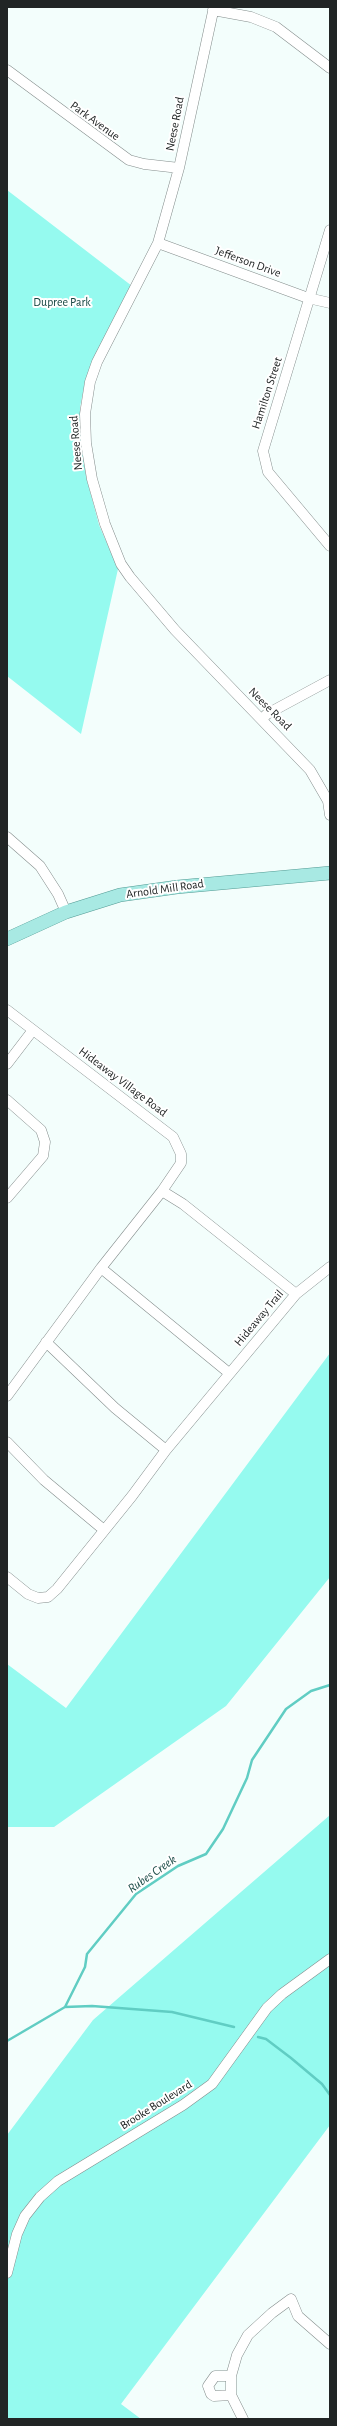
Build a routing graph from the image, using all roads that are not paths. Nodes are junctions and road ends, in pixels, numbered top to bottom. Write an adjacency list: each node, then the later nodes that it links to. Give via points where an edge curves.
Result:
1 (214, 8): 2 (street, via 270,24); 4 (street, Neese Road)
2 (330, 68)
3 (7, 70): 4 (street, Park Avenue, via 129,160)
4 (179, 168): 6 (street, Neese Road)
5 (330, 230): 7 (street, Hamilton Street)
6 (158, 243): 7 (street, Jefferson Drive); 11 (street, Neese Road, via 97,362 90,382 85,414 86,443 92,479 111,540 130,577 175,630)
7 (308, 298): 8 (street, Jefferson Drive); 9 (street, Hamilton Street, via 304,321 265,440 264,459 268,472)
8 (330, 303)
9 (330, 546)
10 (330, 680): 11 (street)
11 (262, 719): 12 (street, Neese Road, via 310,770 328,801)
12 (330, 815)
13 (7, 837): 15 (street, via 40,866)
14 (330, 873): 15 (main road, Arnold Mill Road, via 159,889 102,900)
15 (66, 912): 16 (main road, Arnold Mill Road)
16 (7, 939)
17 (7, 1010): 18 (street, Hideaway Village Road)
18 (33, 1030): 19 (street); 21 (street, Hideaway Village Road, via 173,1137 181,1154 181,1163)
19 (7, 1064)
20 (7, 1100): 22 (street, via 41,1130 45,1142 43,1156)
21 (162, 1191): 24 (street); 25 (street, Hideaway Trail, via 183,1204)
22 (7, 1198)
23 (330, 1267): 25 (street)
24 (101, 1268): 26 (street); 27 (street)
25 (296, 1294): 27 (street, Hideaway Trail)
26 (46, 1342): 28 (street); 30 (street, via 114,1408)
27 (230, 1373): 30 (street, Hideaway Trail)
28 (7, 1396)
29 (7, 1442): 31 (street, via 44,1480)
30 (166, 1450): 31 (street, Hideaway Trail)
31 (104, 1530): 32 (street, Hideaway Trail, via 48,1597 38,1598 28,1594)
32 (7, 1577)
33 (330, 1959): 34 (street, Brooke Boulevard, via 267,2008 224,2070 208,2088 58,2181 40,2197 25,2216 17,2234)
34 (7, 2273)
35 (330, 2344): 36 (street, via 298,2316 291,2299 272,2312 248,2335 236,2355)
36 (231, 2376): 37 (street); 37 (street, via 215,2376 208,2386 214,2396)
37 (231, 2395): 38 (street)
38 (243, 2419)

